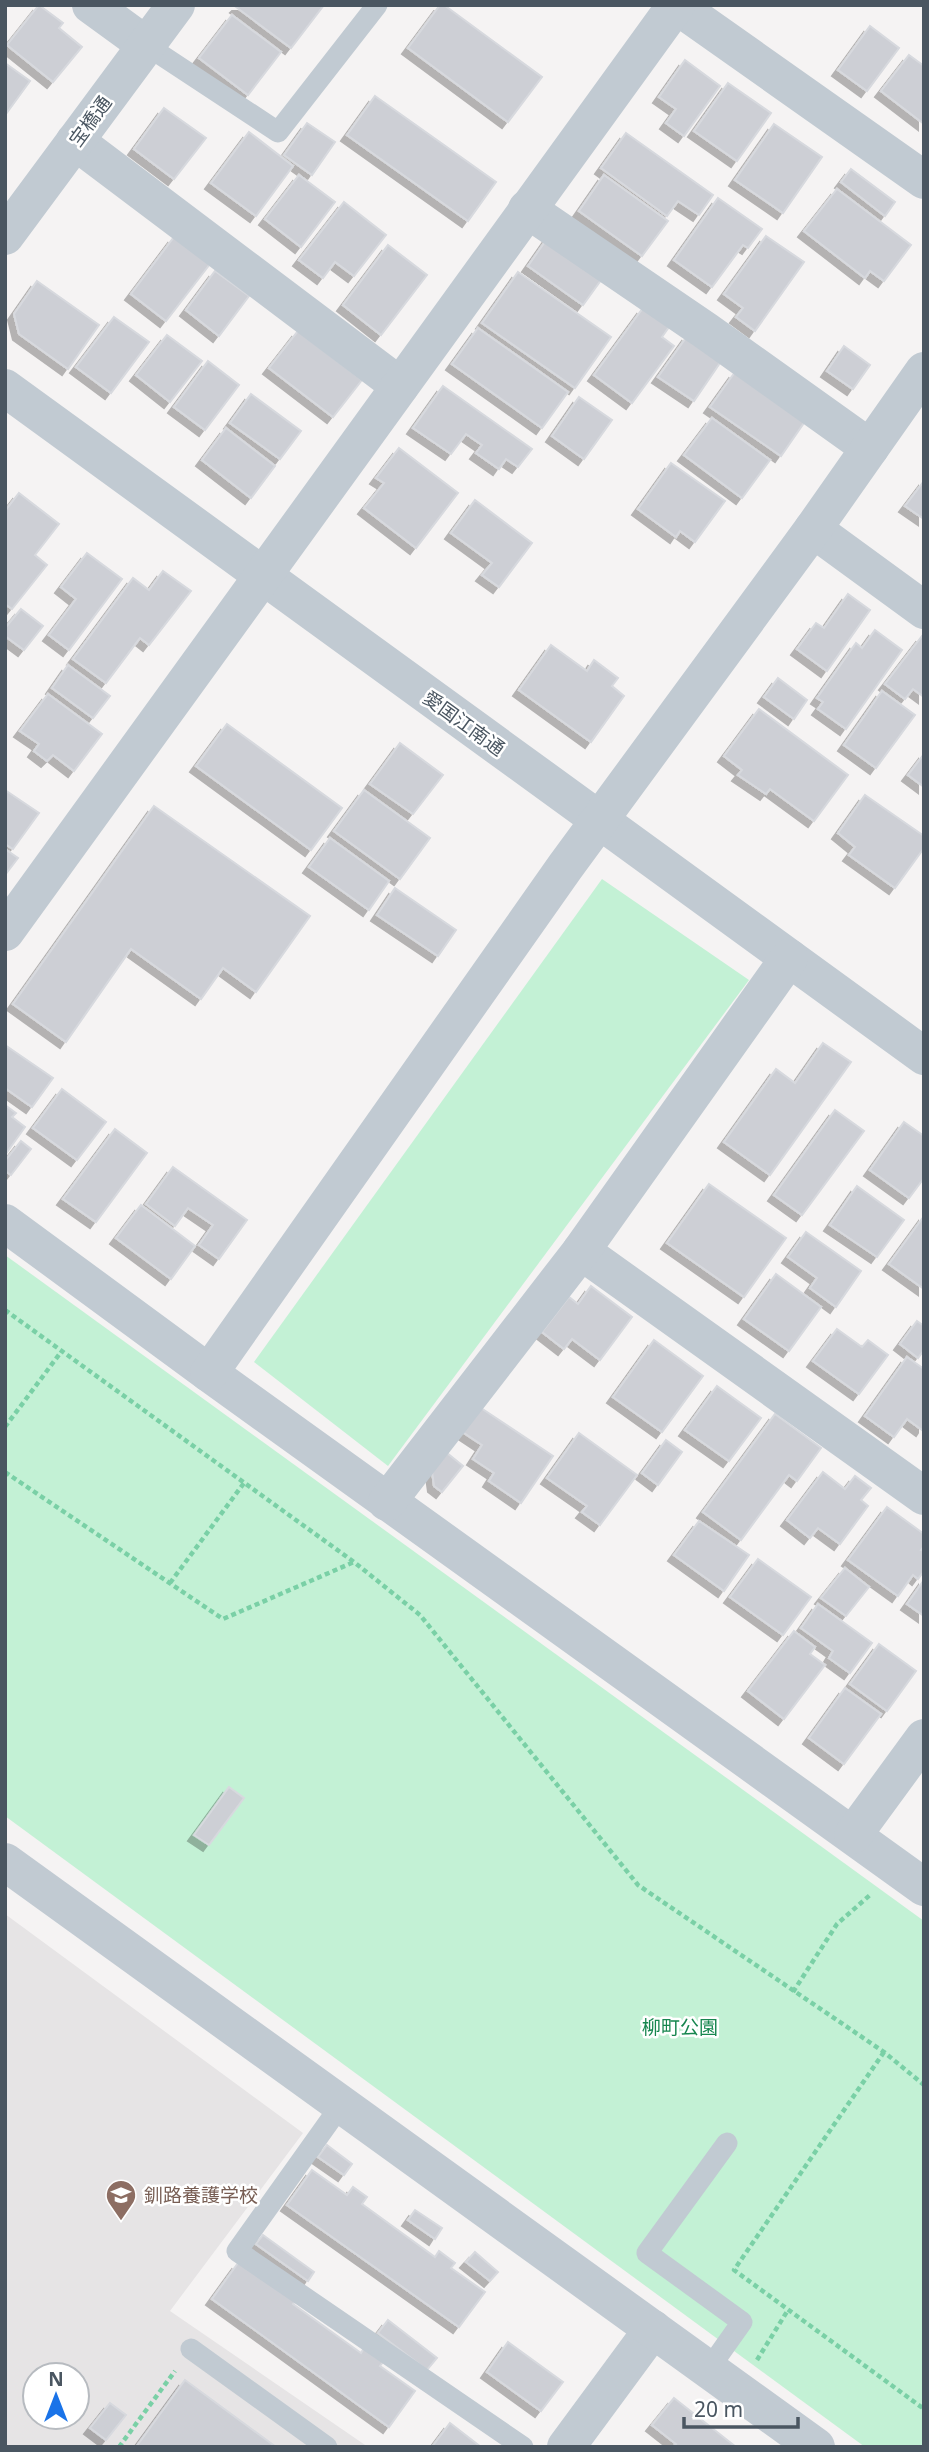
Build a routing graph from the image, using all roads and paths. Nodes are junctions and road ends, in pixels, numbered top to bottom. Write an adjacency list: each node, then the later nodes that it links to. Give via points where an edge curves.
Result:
1 (91, 5): 5 (street)
2 (176, 5): 5 (street, 宝橋通)
3 (377, 5): 5 (lane, via 278,132)
4 (676, 5): 7 (street); 8 (street)
5 (146, 45): 6 (street, 宝橋通)
6 (75, 141): 9 (street, 宝橋通); 11 (street)
7 (921, 171)
8 (527, 209): 11 (street); 13 (street)
9 (5, 236)
10 (924, 371): 13 (street)
11 (400, 386): 15 (street)
12 (5, 388): 15 (street, 愛国江南通)
13 (870, 448): 14 (street)
14 (813, 529): 16 (street); 17 (street)
15 (263, 578): 17 (street, 愛国江南通); 18 (street)
16 (924, 610)
17 (599, 820): 19 (street, 愛国江南通); 25 (street)
18 (5, 932)
19 (789, 958): 20 (street, 愛国江南通); 22 (street)
20 (924, 1056)
21 (5, 1223): 25 (street)
22 (581, 1251): 29 (street); 30 (street)
23 (5, 1310): 24 (path)
24 (61, 1352): 26 (path); 28 (path)
25 (209, 1374): 30 (street)
26 (5, 1427)
27 (5, 1472): 32 (path)
28 (244, 1483): 31 (path); 32 (path)
29 (924, 1496)
30 (387, 1502): 34 (street)
31 (354, 1562): 32 (path, via 223,1619); 37 (path, via 420,1615 638,1885)
32 (170, 1583)
33 (924, 1738): 34 (street)
34 (853, 1835): 36 (street)
35 (5, 1863): 40 (street)
36 (912, 1878): 37 (path, via 837,1924)
37 (793, 1992): 38 (path)
38 (884, 2052): 39 (path); 42 (path, via 734,2270)
39 (924, 2085)
40 (341, 2105): 43 (street); 49 (lane, via 237,2250)
41 (727, 2143): 45 (lane, via 647,2253 742,2322)
42 (789, 2310): 45 (path); 46 (path)
43 (653, 2329): 45 (street); 50 (street)
44 (191, 2349): 47 (path); 48 (lane)
45 (723, 2380): 51 (street)
46 (924, 2409)
47 (119, 2447)
48 (327, 2447)
49 (523, 2447)
50 (565, 2447)
51 (816, 2447)

